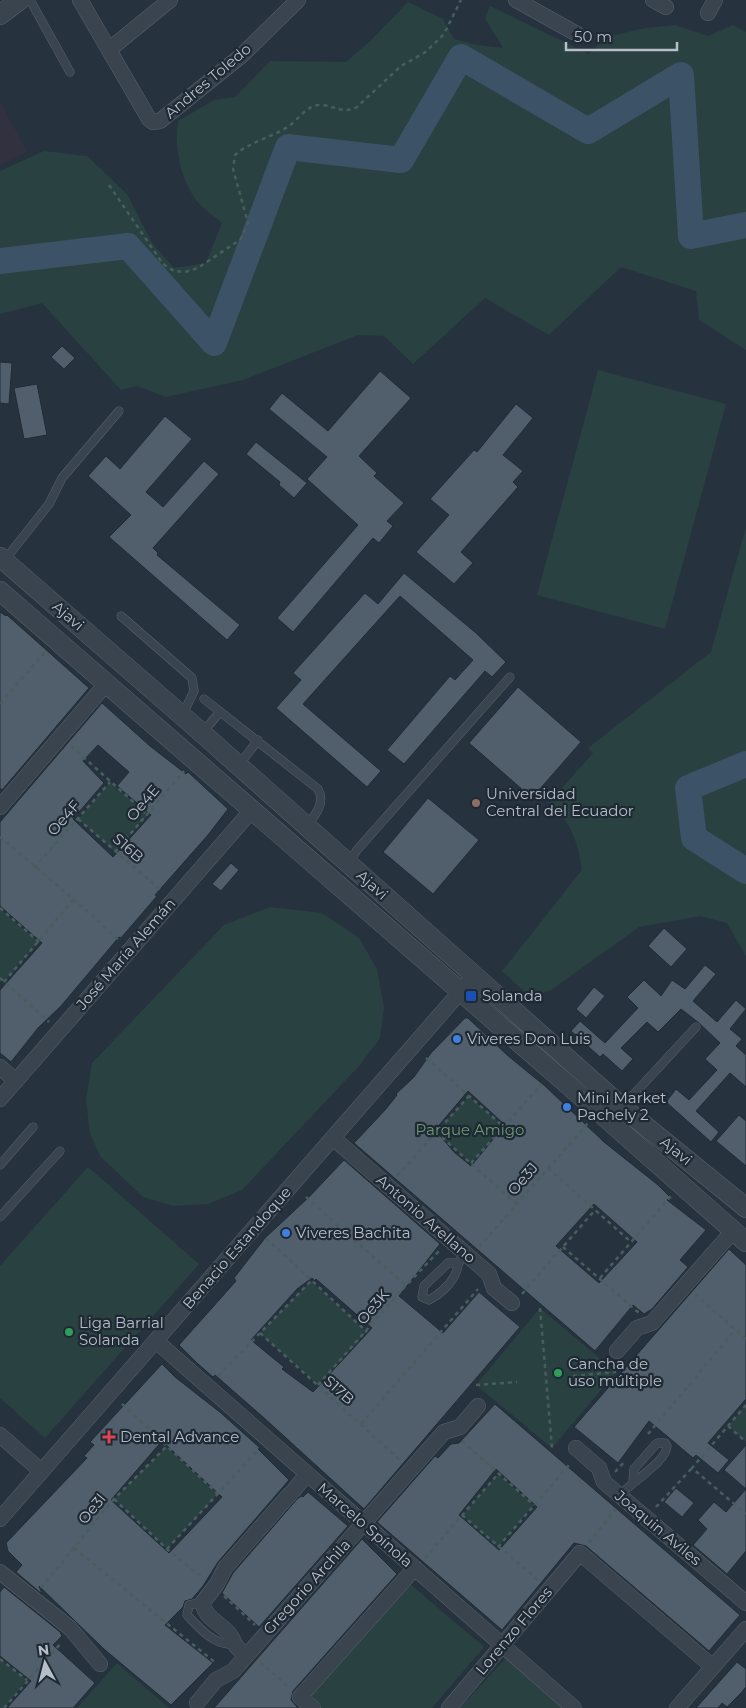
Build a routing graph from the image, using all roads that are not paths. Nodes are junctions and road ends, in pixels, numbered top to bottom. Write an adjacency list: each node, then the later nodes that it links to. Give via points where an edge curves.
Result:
1 (20, 0): 7 (street)
2 (30, 0): 10 (lane)
3 (80, 0): 9 (street, Andres Toledo)
4 (170, 0): 9 (street)
5 (298, 0): 9 (street, Andres Toledo, via 241,56 160,121 149,119)
6 (516, 0): 8 (street)
7 (0, 15)
8 (577, 34)
9 (110, 50)
10 (70, 72)
11 (119, 411): 12 (lane, via 62,478 49,504)
12 (2, 559): 19 (street, Ajavi)
13 (0, 591): 16 (street, Ajavi)
14 (121, 616): 19 (lane, via 192,678 194,691)
15 (510, 677): 26 (lane)
16 (106, 684): 23 (street); 24 (street, Ajavi)
17 (204, 699): 18 (lane)
18 (220, 712): 20 (lane); 21 (lane)
19 (182, 716): 20 (street, Ajavi)
20 (202, 733): 22 (street, Ajavi)
21 (258, 740): 22 (lane); 25 (lane, via 321,793 320,806)
22 (238, 765): 25 (street, Ajavi)
23 (0, 807)
24 (252, 810): 28 (street, Ajavi); 31 (street, José María Alemán)
25 (306, 826): 26 (street, Ajavi)
26 (348, 864): 27 (street, Ajavi)
27 (474, 976): 28 (street, Benacio Estandoque); 33 (street, Ajavi)
28 (461, 992): 35 (street, Benacio Estandoque); 40 (street, Ajavi)
29 (696, 1026): 33 (lane)
30 (0, 1067): 31 (street)
31 (16, 1081): 32 (street, José María Alemán)
32 (0, 1098)
33 (622, 1107): 38 (street, Ajavi)
34 (33, 1127): 37 (lane)
35 (333, 1138): 41 (street, Antonio Arellano); 43 (street, Benacio Estandoque)
36 (60, 1151): 39 (lane)
37 (0, 1165)
38 (746, 1208)
39 (0, 1217)
40 (739, 1236): 44 (street, via 652,1323 637,1328)
41 (466, 1256): 41 (lane, via 448,1263 424,1286 425,1299 440,1294); 42 (street, Antonio Arellano, via 489,1274 494,1288)
42 (517, 1298)
43 (156, 1341): 48 (street, Benacio Estandoque); 49 (street, Marcelo Spínola)
44 (617, 1351)
45 (478, 1406): 53 (street, Gregorio Archila, via 460,1427 444,1432)
46 (0, 1435): 48 (street)
47 (576, 1448): 51 (street, Joaquin Aviles, via 599,1468 604,1482)
48 (42, 1471): 52 (street, Benacio Estandoque)
49 (307, 1474): 53 (street, Marcelo Spínola); 59 (street, via 225,1568 203,1602 205,1611 232,1637 233,1644)
50 (633, 1481): 50 (lane, via 634,1469 657,1443 664,1443 666,1452 643,1477); 51 (lane)
51 (619, 1501): 56 (street, Joaquin Aviles)
52 (0, 1519)
53 (364, 1524): 54 (street, Marcelo Spínola); 59 (street, Gregorio Archila)
54 (418, 1565): 58 (street, Marcelo Spínola); 63 (street, via 300,1697)
55 (0, 1572): 60 (street, via 70,1628)
56 (746, 1603)
57 (746, 1630): 61 (street)
58 (504, 1646): 61 (street, Lorenzo Flores, via 507,1637 580,1553); 64 (street, Lorenzo Flores); 65 (street, Marcelo Spínola)
59 (250, 1657): 62 (street, Gregorio Archila, via 216,1680)
60 (100, 1664)
61 (713, 1667): 66 (street)
62 (197, 1703)
63 (313, 1708)
64 (449, 1708)
65 (574, 1708)
66 (677, 1708)

